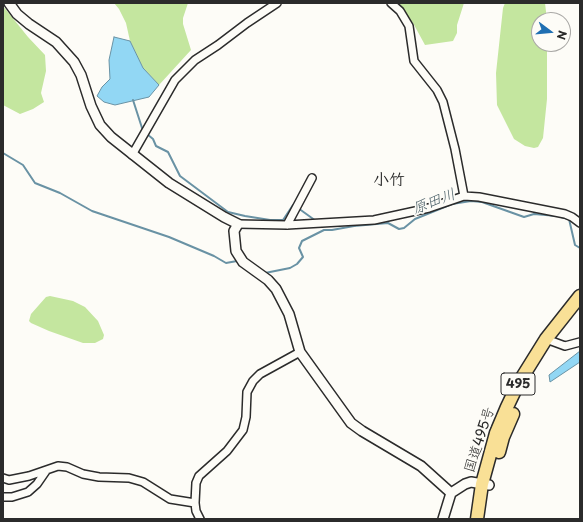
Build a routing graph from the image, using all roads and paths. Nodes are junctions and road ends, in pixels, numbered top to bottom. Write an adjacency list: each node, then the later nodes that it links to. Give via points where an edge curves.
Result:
1 (9, 3): 4 (street, via 17,14 56,42 74,62 100,125)
2 (277, 3): 4 (street, via 195,60 175,80)
3 (392, 3): 6 (street, via 408,26 414,61 437,90 443,102)
4 (132, 155): 8 (street, via 169,183)
5 (312, 178): 9 (street)
6 (464, 196): 7 (street, via 565,214); 9 (street, via 429,208 374,220)
7 (580, 223)
8 (238, 224): 9 (street); 14 (street, via 234,231 236,252 276,289 289,314)
9 (287, 226)
10 (580, 296): 12 (highway, 国道495号 / 495)
11 (580, 308): 12 (highway, 国道495号 / 495)
12 (550, 340): 13 (street, via 565,346); 17 (highway, 国道495号 / 495, via 518,384 507,407 496,433)
13 (580, 342)
14 (300, 352): 18 (street, via 352,422 362,431 421,466); 20 (street, via 260,374 253,381 247,392 243,430 227,451 199,476)
15 (46, 471): 16 (street, via 9,480); 19 (street, via 28,492); 20 (street, via 58,466 99,477 129,478 142,482 170,499)
16 (3, 478)
17 (486, 484): 18 (street, via 471,482); 23 (highway, 国道495号 / 495); 24 (highway, 国道495号 / 495)
18 (451, 493): 22 (street)
19 (3, 497)
20 (195, 503): 21 (street)
21 (200, 519)
22 (443, 519)
23 (477, 519)
24 (484, 519)

